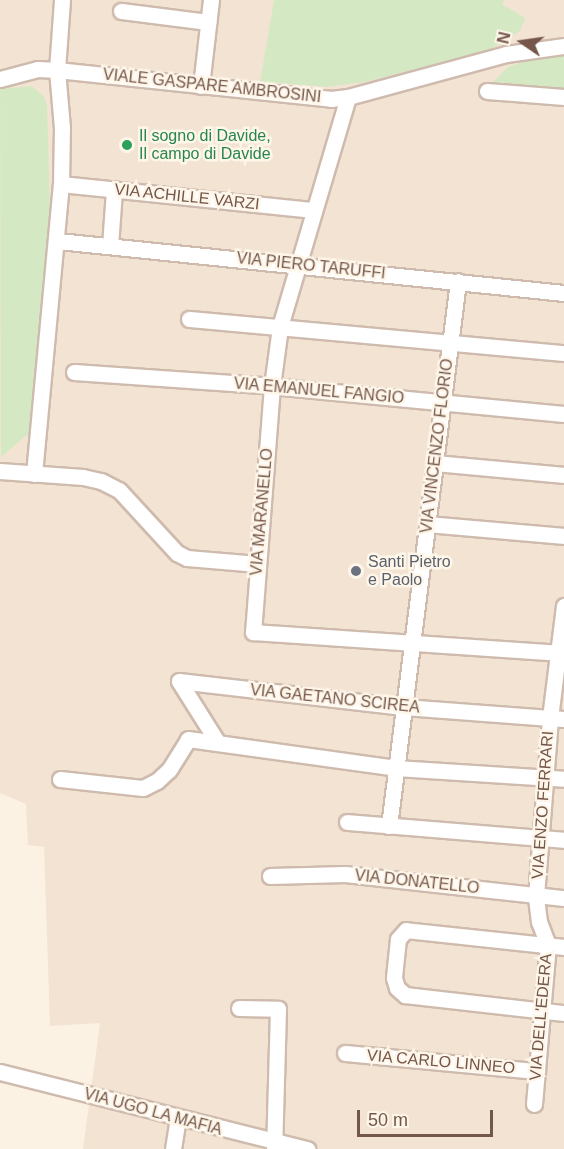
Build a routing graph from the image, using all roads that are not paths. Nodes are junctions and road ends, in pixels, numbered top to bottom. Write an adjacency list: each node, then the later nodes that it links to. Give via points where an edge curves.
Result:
1 (62, 0): 6 (street)
2 (211, 0): 4 (street)
3 (121, 11): 4 (street)
4 (208, 22): 8 (street)
5 (564, 46): 10 (street, VIALE GASPARE AMBROSINI, via 507,54)
6 (57, 70): 7 (street, VIALE GASPARE AMBROSINI, via 38,69); 8 (street, VIALE GASPARE AMBROSINI); 12 (street)
7 (0, 79)
8 (201, 86): 10 (street, VIALE GASPARE AMBROSINI, via 314,99)
9 (487, 91): 11 (street)
10 (348, 97): 14 (street, VIA MARANELLO)
11 (564, 97)
12 (61, 184): 13 (street, VIA ACHILLE VARZI); 15 (street)
13 (114, 190): 14 (street, VIA ACHILLE VARZI); 16 (street)
14 (314, 210): 17 (street, VIA MARANELLO)
15 (58, 241): 16 (street, VIA PIERO TARUFFI); 30 (street)
16 (110, 246): 17 (street, VIA PIERO TARUFFI)
17 (298, 264): 18 (street, VIA PIERO TARUFFI); 21 (street, VIA MARANELLO)
18 (458, 281): 19 (street, VIA PIERO TARUFFI); 22 (street, VIA VINCENZO FLORIO)
19 (564, 293)
20 (189, 319): 21 (street)
21 (280, 327): 22 (street); 25 (street, VIA MARANELLO)
22 (450, 343): 23 (street); 26 (street, VIA VINCENZO FLORIO)
23 (564, 353)
24 (74, 372): 25 (street, VIA EMANUEL FANGIO)
25 (272, 386): 26 (street, VIA EMANUEL FANGIO); 34 (street, VIA MARANELLO)
26 (443, 403): 27 (street, VIA EMANUEL FANGIO); 28 (street, VIA VINCENZO FLORIO)
27 (564, 414)
28 (435, 463): 31 (street); 32 (street, VIA VINCENZO FLORIO)
29 (0, 471): 30 (street)
30 (34, 474): 34 (street, via 83,477 119,490 169,545 187,558)
31 (564, 475)
32 (427, 524): 33 (street); 36 (street, VIA VINCENZO FLORIO)
33 (564, 536)
34 (258, 564): 36 (street, VIA MARANELLO, via 253,633)
35 (564, 606): 37 (street, VIA ENZO FERRARI)
36 (412, 643): 37 (street, VIA MARANELLO); 38 (street, VIA VINCENZO FLORIO)
37 (558, 653): 39 (street, VIA ENZO FERRARI)
38 (404, 707): 39 (street, VIA GAETANO SCIREA); 40 (street, VIA GAETANO SCIREA, via 179,681); 41 (street, VIA VINCENZO FLORIO)
39 (557, 719): 42 (street, VIA ENZO FERRARI)
40 (218, 743): 41 (street); 43 (street, via 188,739 169,770 143,788)
41 (396, 768): 42 (street); 46 (street, VIA VINCENZO FLORIO)
42 (545, 778): 44 (street); 47 (street, VIA ENZO FERRARI)
43 (60, 779)
44 (564, 779)
45 (348, 822): 46 (street)
46 (389, 826): 47 (street)
47 (541, 839): 48 (street); 50 (street, VIA ENZO FERRARI)
48 (564, 840)
49 (270, 876): 50 (street, VIA DONATELLO, via 345,874)
50 (536, 896): 51 (street, VIA DONATELLO); 52 (street, VIA DELL'EDERA, via 539,922)
51 (564, 898)
52 (548, 945): 53 (street); 55 (street, VIA DELL'EDERA); 55 (street, via 406,930 398,939 394,978 405,995)
53 (564, 947)
54 (239, 1008): 62 (street, via 278,1009)
55 (543, 1010): 56 (street); 58 (street, VIA DELL'EDERA)
56 (564, 1013)
57 (345, 1053): 58 (street, VIA CARLO LINNEO)
58 (537, 1071): 60 (street, VIA DELL'EDERA)
59 (0, 1072): 61 (street, VIA UGO LA MAFIA)
60 (534, 1104)
61 (178, 1118): 62 (street, VIA UGO LA MAFIA); 63 (street)
62 (274, 1146): 64 (street, VIA UGO LA MAFIA)
63 (173, 1149)
64 (307, 1149)

